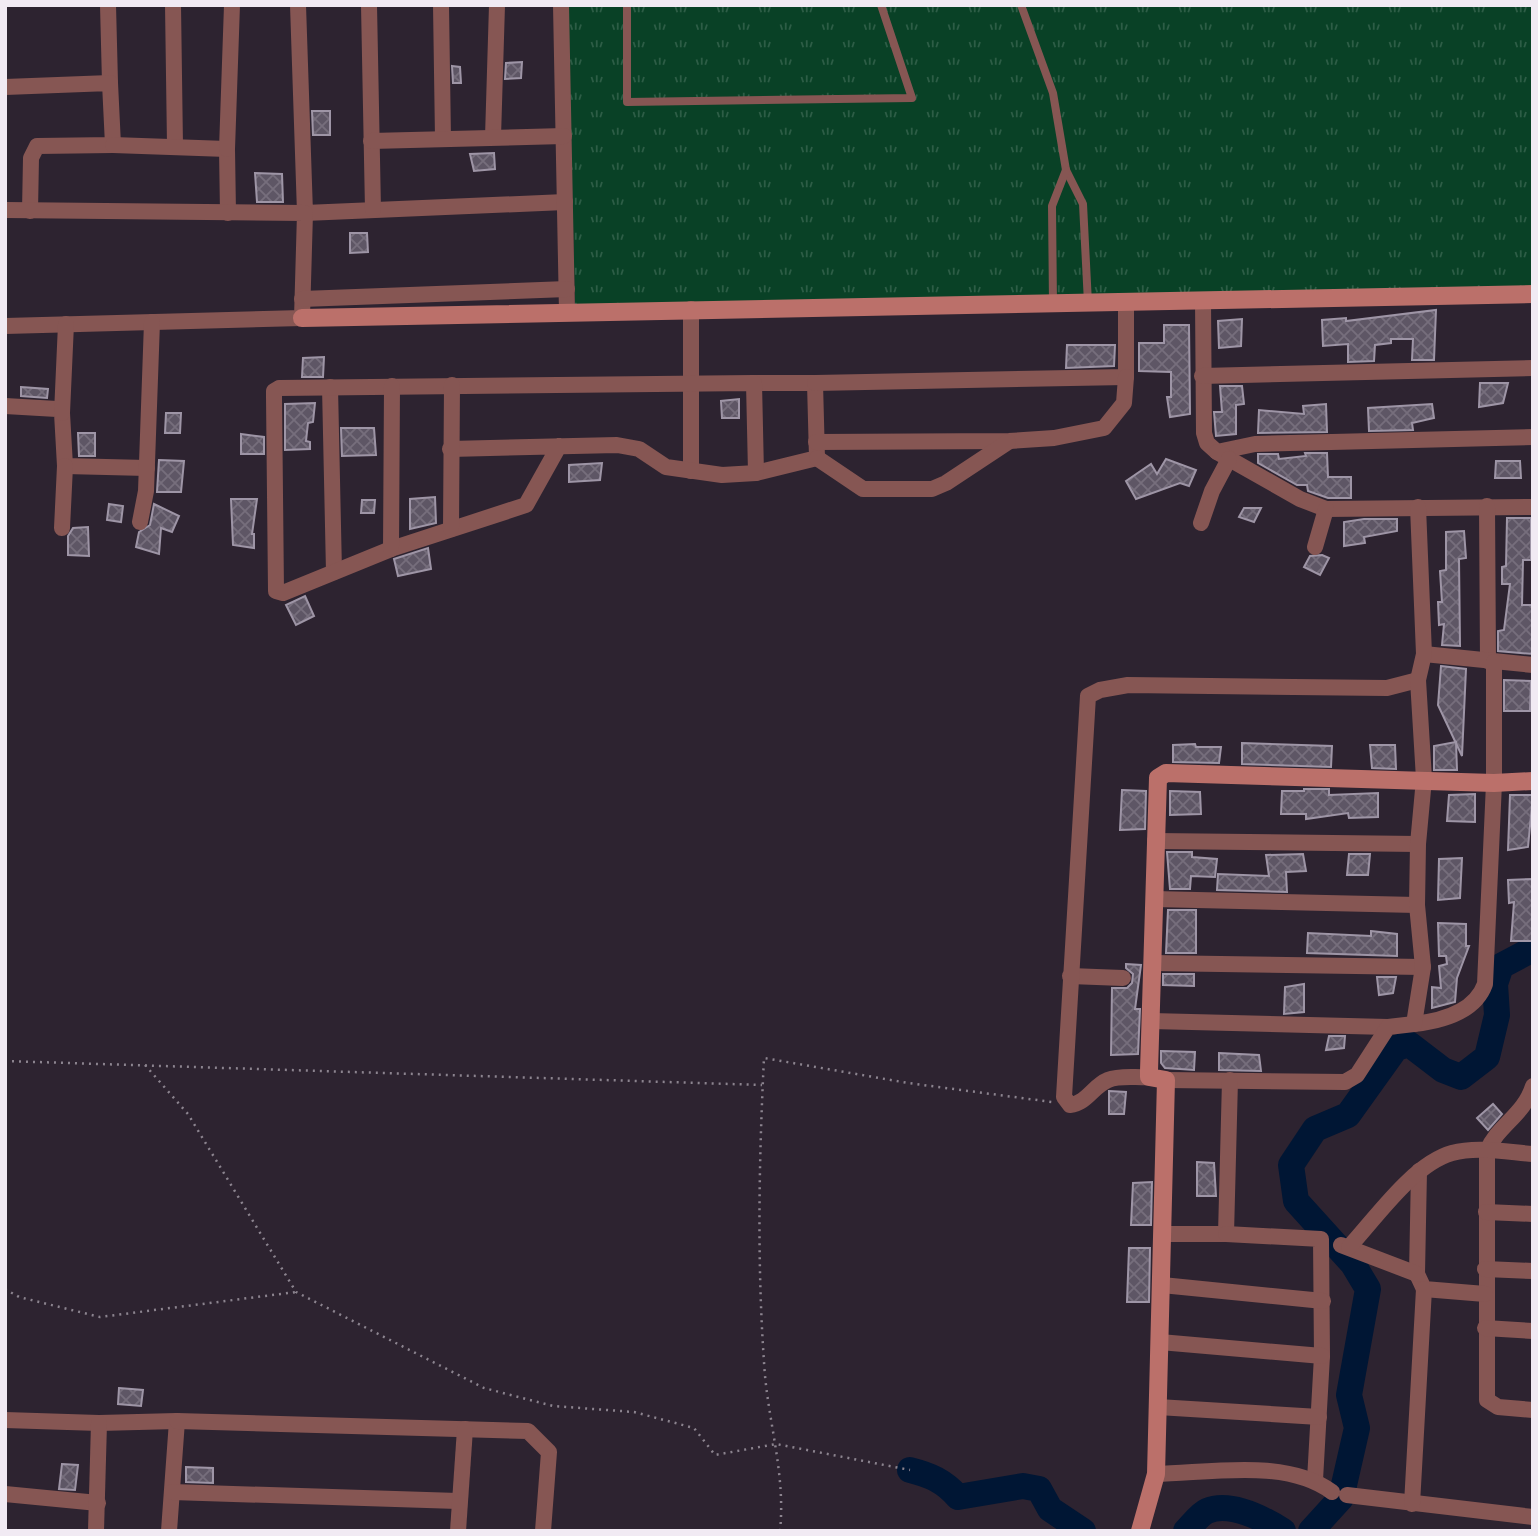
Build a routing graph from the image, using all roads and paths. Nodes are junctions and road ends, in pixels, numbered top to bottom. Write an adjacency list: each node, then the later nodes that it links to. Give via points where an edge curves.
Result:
1 (108, 5): 12 (street)
2 (173, 5): 19 (street)
3 (232, 5): 20 (street)
4 (298, 5): 27 (street)
5 (369, 5): 17 (street)
6 (441, 5): 16 (street)
7 (498, 5): 15 (street)
8 (561, 5): 14 (street)
9 (627, 5): 10 (lane, via 627,103 912,98)
10 (881, 5)
11 (1021, 5): 21 (lane, via 1053,93)
12 (110, 83): 13 (street); 18 (street)
13 (5, 87)
14 (564, 136): 15 (street); 22 (street)
15 (493, 137): 16 (street)
16 (443, 139): 17 (street)
17 (371, 141): 23 (street)
18 (113, 145): 19 (street); 25 (street, via 37,146 31,158)
19 (175, 146): 20 (street)
20 (227, 149): 26 (street)
21 (1066, 170): 33 (lane, via 1083,204); 34 (lane, via 1052,206)
22 (565, 202): 23 (street); 28 (street)
23 (373, 210): 27 (street)
24 (5, 211): 25 (street)
25 (30, 211): 26 (street)
26 (228, 213): 27 (street)
27 (305, 214): 30 (street)
28 (567, 289): 30 (street); 36 (street)
29 (1533, 294): 31 (street)
30 (302, 299): 37 (street)
31 (1203, 300): 32 (street); 42 (street)
32 (1126, 301): 33 (street); 43 (street)
33 (1088, 303): 34 (street)
34 (1053, 304): 35 (street)
35 (691, 309): 36 (street); 44 (street)
36 (567, 312): 37 (street)
37 (302, 318): 38 (street)
38 (152, 322): 39 (street); 59 (street)
39 (66, 324): 40 (street); 51 (street)
40 (5, 326)
41 (1533, 368): 42 (street)
42 (1202, 376): 57 (street, via 1204,433 1207,443)
43 (1126, 377): 46 (street); 53 (street, via 1124,403 1104,428)
44 (691, 382): 45 (street); 47 (street); 60 (street)
45 (754, 383): 46 (street); 61 (street)
46 (815, 383): 56 (street)
47 (452, 385): 48 (street); 55 (street)
48 (392, 386): 49 (street); 71 (street)
49 (330, 387): 72 (street); 72 (street, via 274,391 274,586 279,594)
50 (5, 406): 51 (street)
51 (62, 413): 58 (street)
52 (1533, 437): 57 (street, via 1255,444)
53 (1009, 441): 56 (street); 56 (street, via 932,489 863,489)
54 (559, 446): 55 (street); 60 (street, via 621,445 639,449 666,467); 69 (street, via 526,505)
55 (450, 449): 69 (street)
56 (817, 450): 61 (street)
57 (1223, 456): 65 (street); 67 (street)
58 (65, 466): 59 (street); 68 (street)
59 (147, 468): 66 (street)
60 (691, 471): 61 (street)
61 (756, 473)
62 (1487, 506): 63 (street); 64 (street); 74 (street)
63 (1418, 507): 65 (street); 73 (street)
64 (1533, 507)
65 (1326, 509): 70 (street)
66 (140, 522)
67 (1201, 523)
68 (62, 528)
69 (451, 529): 71 (street)
70 (1315, 547)
71 (391, 549): 72 (street)
72 (334, 572)
73 (1424, 654): 74 (street); 76 (street)
74 (1491, 662): 75 (street); 79 (street)
75 (1533, 665)
76 (1418, 680): 77 (street); 86 (street, via 1387,688 1128,685 1088,696)
77 (1424, 779): 79 (street); 80 (street, via 1166,774 1158,778 1156,786); 81 (street)
78 (1533, 781): 79 (street)
79 (1493, 783): 89 (street, via 1485,984 1458,1012)
80 (1155, 841): 81 (street); 82 (street)
81 (1418, 844): 83 (street)
82 (1154, 900): 83 (street); 84 (street)
83 (1416, 905): 85 (street)
84 (1152, 963): 85 (street); 88 (street)
85 (1423, 967): 89 (street)
86 (1069, 976): 87 (street); 97 (street, via 1064,1097)
87 (1123, 978)
88 (1151, 1021): 90 (street); 93 (street)
89 (1414, 1024): 90 (street)
90 (1388, 1027): 94 (street, via 1352,1079)
91 (5, 1061): 92 (path)
92 (145, 1065): 95 (path); 111 (path, via 188,1114)
93 (1157, 1079): 94 (street); 97 (street, via 1113,1078 1084,1101); 103 (street)
94 (1230, 1080): 104 (street)
95 (762, 1085): 97 (path, via 764,1058); 125 (path, via 758,1182 764,1364)
96 (1532, 1089): 98 (street, via 1520,1112 1494,1134)
97 (1070, 1105)
98 (1487, 1151): 99 (street); 100 (street, via 1450,1154); 101 (street)
99 (1533, 1154)
100 (1419, 1171): 107 (street); 107 (street, via 1345,1246)
101 (1486, 1212): 102 (street); 105 (street)
102 (1533, 1214)
103 (1164, 1234): 104 (street); 108 (street)
104 (1226, 1234): 113 (street, via 1321,1240)
105 (1485, 1269): 106 (street); 112 (street)
106 (1533, 1271)
107 (1416, 1274): 110 (street)
108 (1162, 1285): 113 (street); 116 (street)
109 (5, 1289): 111 (path, via 19,1297 100,1317)
110 (1424, 1289): 112 (street); 133 (street)
111 (296, 1292): 125 (path, via 484,1388 553,1406 634,1412 694,1428 715,1455)
112 (1485, 1294): 114 (street)
113 (1323, 1301): 117 (street)
114 (1485, 1328): 115 (street); 119 (street, via 1487,1400 1498,1407)
115 (1533, 1331)
116 (1160, 1342): 117 (street); 118 (street)
117 (1322, 1356): 120 (street)
118 (1158, 1408): 120 (street); 127 (street)
119 (1533, 1410)
120 (1319, 1417): 128 (street)
121 (5, 1420): 123 (street)
122 (177, 1421): 123 (street); 124 (street); 129 (street)
123 (99, 1423): 132 (street)
124 (465, 1429): 131 (street); 138 (street, via 528,1431 550,1452)
125 (776, 1444): 126 (path); 139 (path, via 783,1496)
126 (910, 1470)
127 (1156, 1474): 128 (street, via 1283,1471); 140 (street)
128 (1315, 1480): 133 (street, via 1339,1494)
129 (172, 1492): 131 (street); 136 (street)
130 (5, 1494): 132 (street)
131 (458, 1501): 137 (street)
132 (98, 1503): 135 (street)
133 (1412, 1504): 134 (street)
134 (1533, 1517)
135 (96, 1531)
136 (169, 1531)
137 (458, 1531)
138 (543, 1531)
139 (780, 1531)
140 (1140, 1531)

